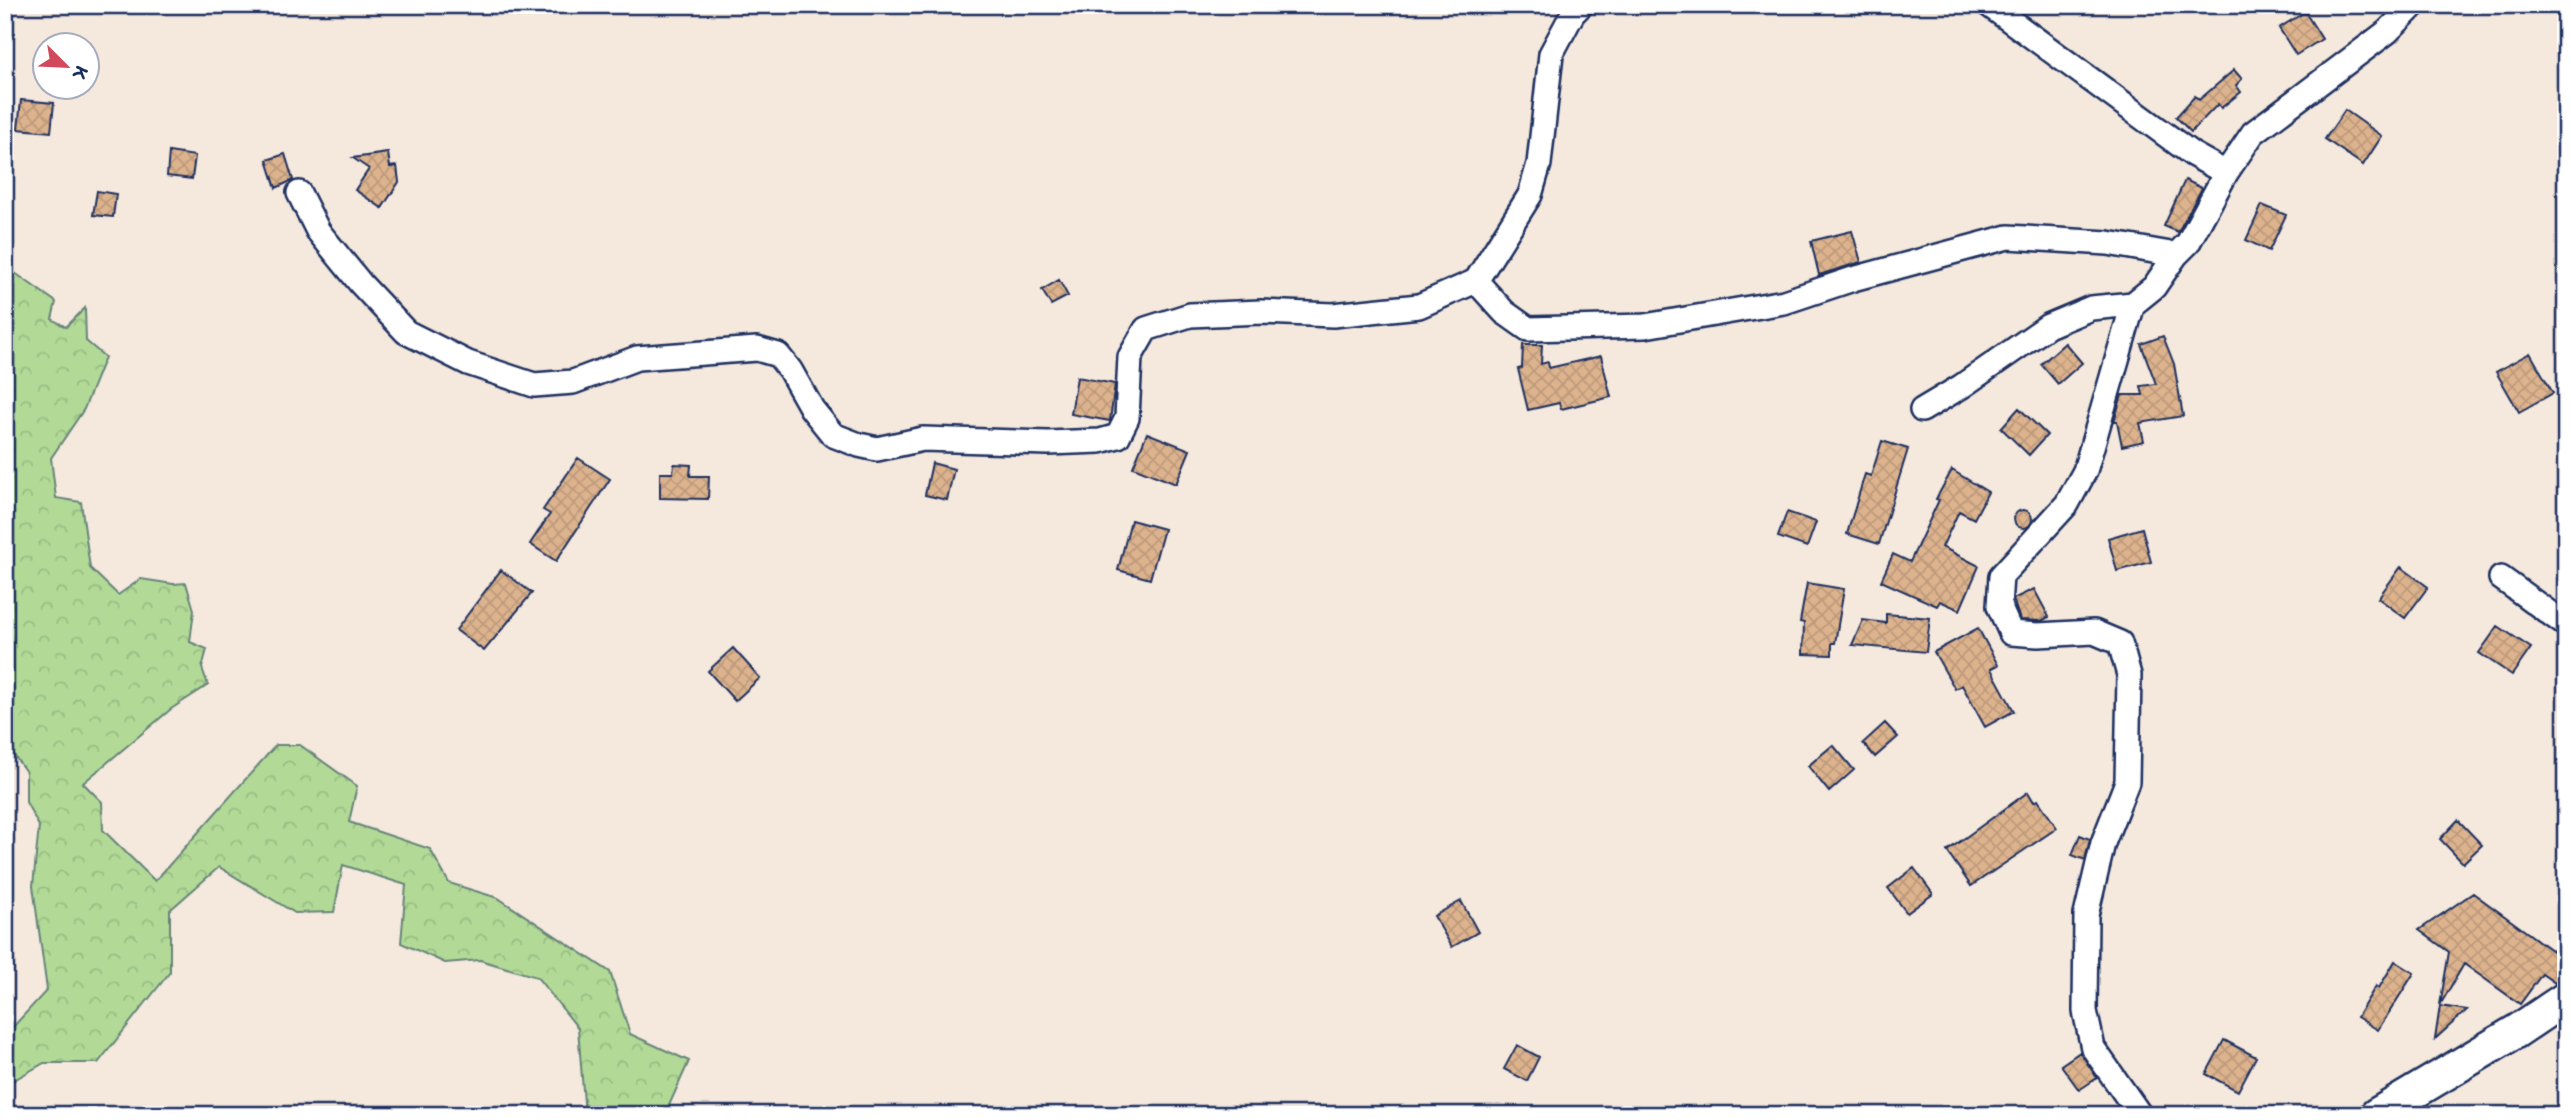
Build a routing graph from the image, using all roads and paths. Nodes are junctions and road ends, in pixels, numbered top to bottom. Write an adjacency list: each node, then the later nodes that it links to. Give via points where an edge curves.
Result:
1 (1581, 5): 7 (street, via 1551,54 1539,164 1530,195)
2 (1989, 5): 4 (street, via 2192,154)
3 (2414, 5): 4 (street, via 2387,32 2253,133)
4 (2226, 173): 6 (street, via 2188,243)
5 (299, 193): 7 (street, via 318,231 406,332 468,363 534,385 573,382 637,358 757,349 778,355 833,435 877,449 923,439 1048,443 1118,436 1127,418 1130,357 1146,329 1190,315 1333,315 1419,306)
6 (2176, 255): 7 (street, via 2108,243 2008,237 1784,302 1632,326 1528,329 1504,312); 8 (street, via 2154,287)
7 (1476, 281)
8 (2133, 304): 9 (street, via 2091,308 2049,326); 13 (street, via 2085,471 2067,503 2001,576 1999,606 2011,633 2094,632 2120,643 2129,675 2127,782 2103,843 2086,915 2085,1011 2092,1048)
9 (1922, 410)
10 (2501, 578): 11 (street)
11 (2566, 625)
12 (2566, 998): 14 (street)
13 (2140, 1115)
14 (2376, 1115)

